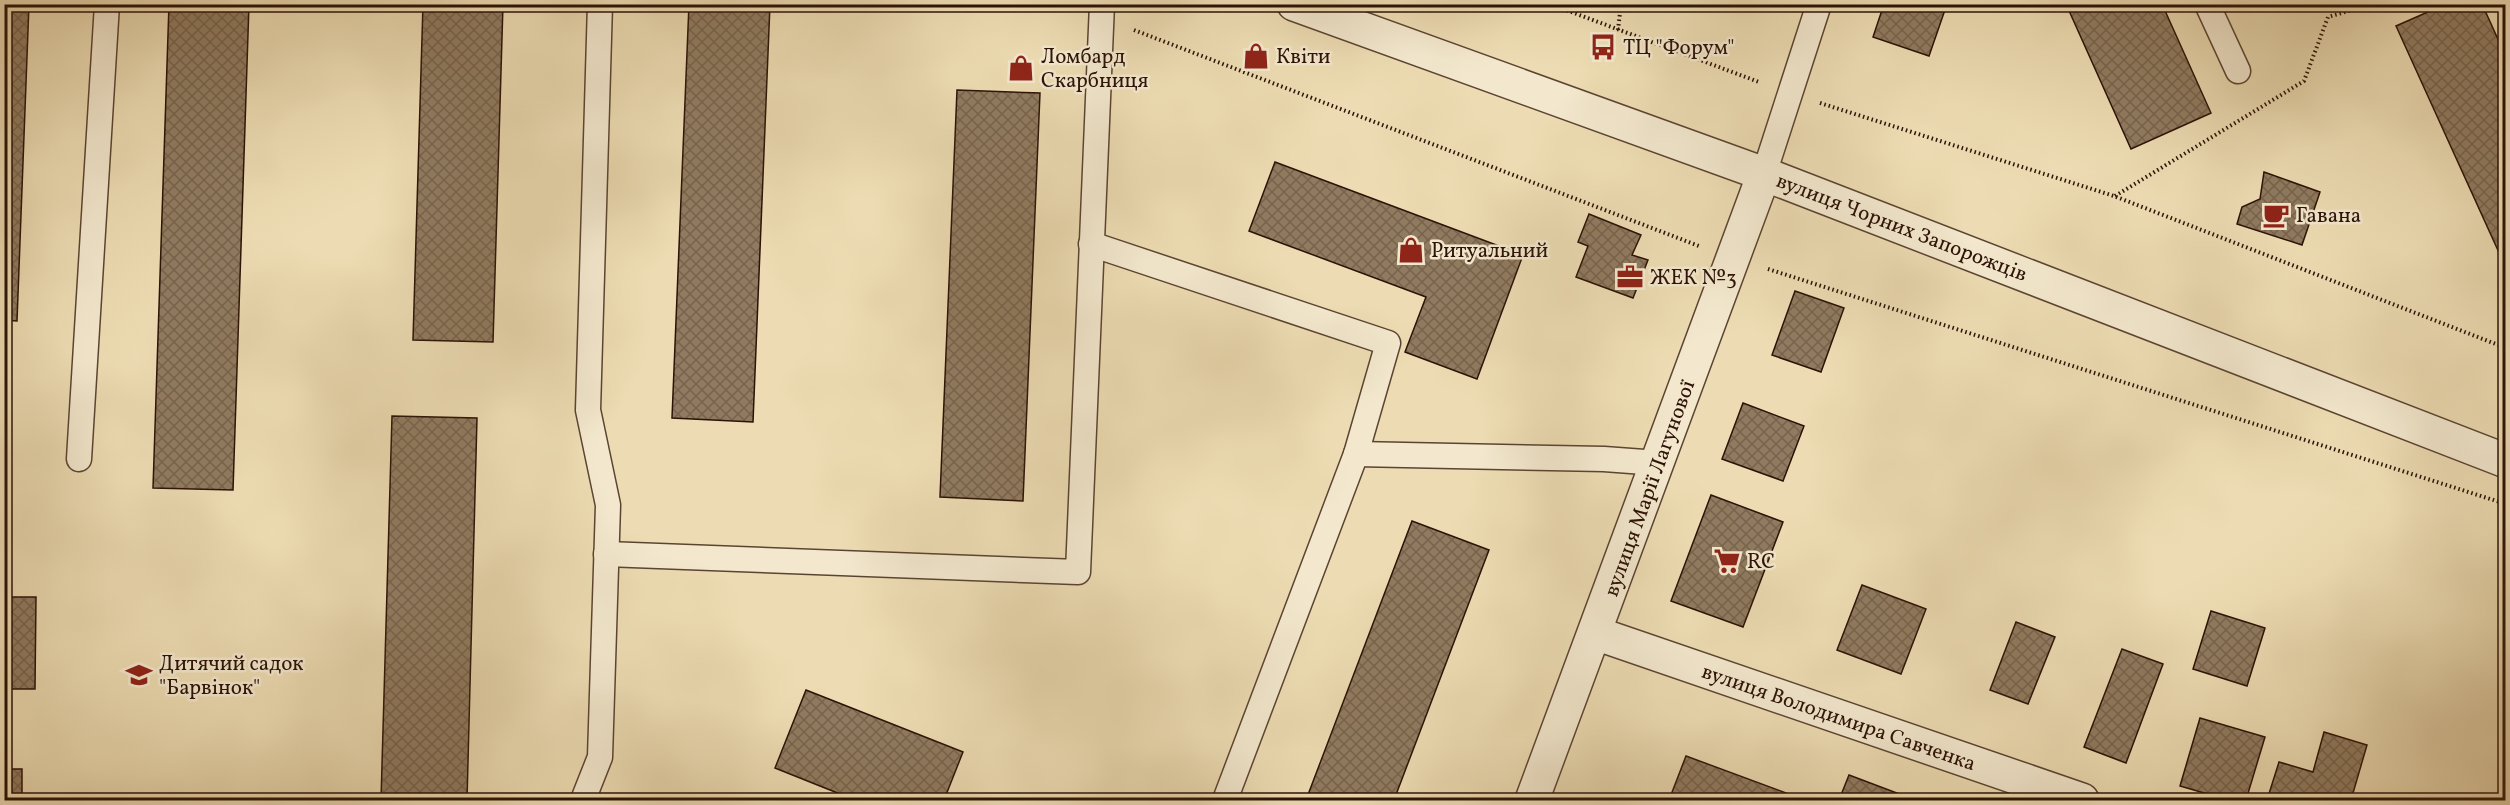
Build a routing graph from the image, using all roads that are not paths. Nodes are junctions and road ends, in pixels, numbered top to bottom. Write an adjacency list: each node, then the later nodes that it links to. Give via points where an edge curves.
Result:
1 (106, 4): 11 (lane)
2 (600, 4): 14 (lane, via 588,410 608,505)
3 (1819, 4): 8 (lane)
4 (2207, 4): 7 (lane)
5 (1300, 6): 8 (street, вулиця Чорних Запорожців)
6 (1101, 11): 9 (lane)
7 (2238, 71)
8 (1764, 174): 12 (street, вулиця Чорних Запорожців); 13 (street, вулиця Марії Лагунової)
9 (1091, 244): 10 (lane, via 1388,343); 14 (lane, via 1078,572)
10 (1356, 454): 13 (lane); 17 (lane)
11 (79, 459)
12 (2505, 461)
13 (1658, 463): 15 (street, вулиця Марії Лагунової)
14 (606, 554): 16 (lane, via 600,757)
15 (1595, 633): 18 (street, вулиця Марії Лагунової); 19 (street, вулиця Володимира Савченка)
16 (583, 801)
17 (1225, 801)
18 (1532, 801)
19 (2082, 801)

